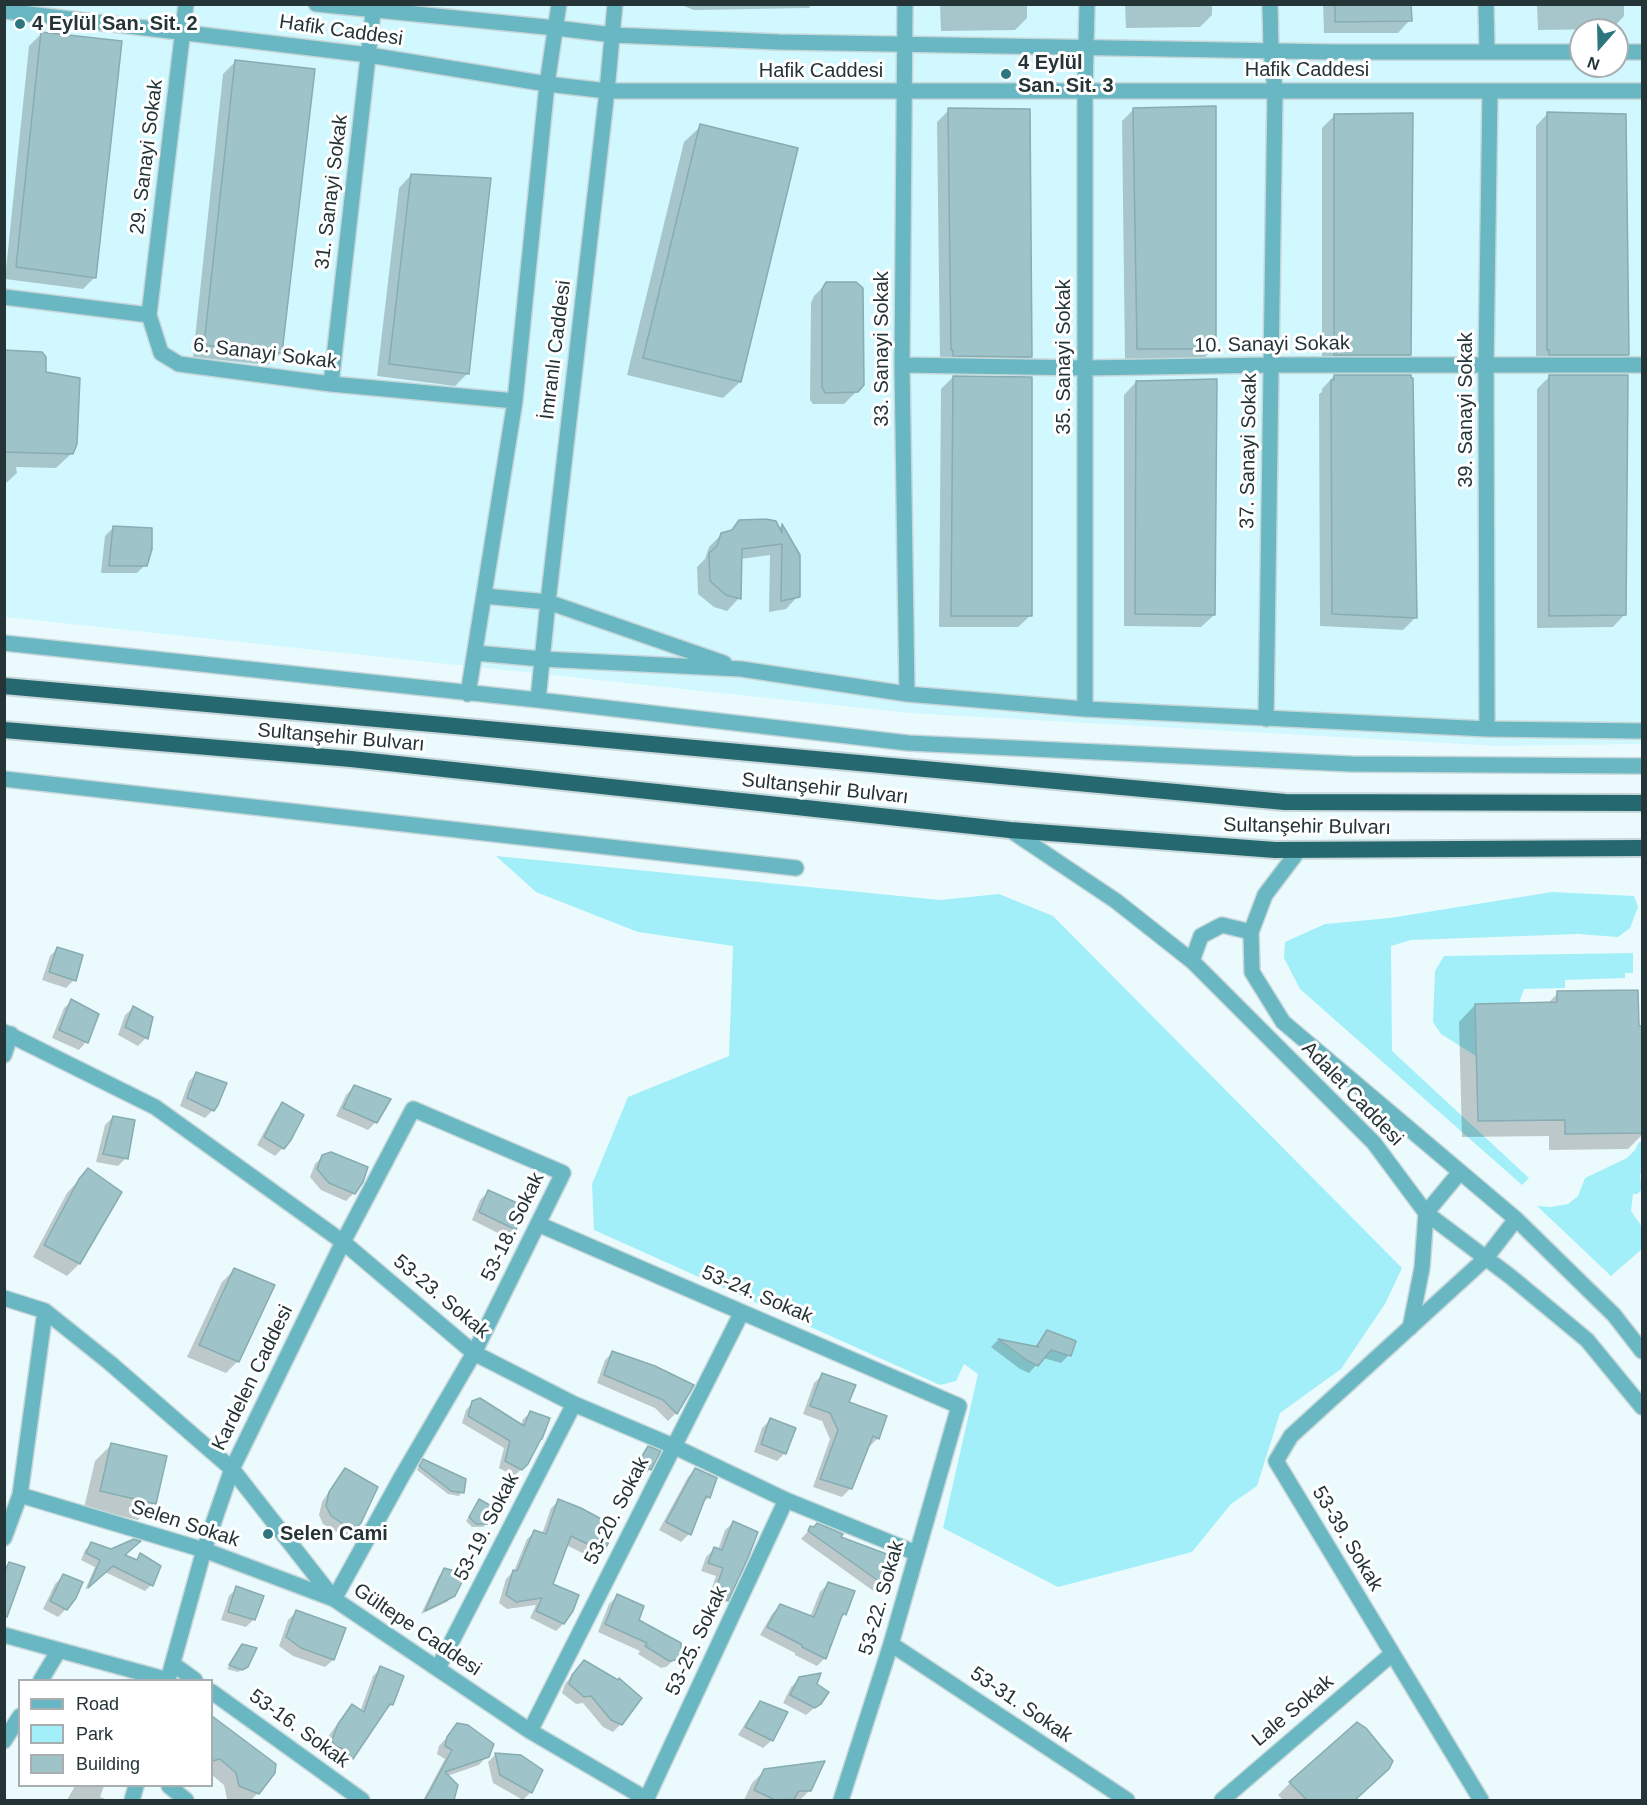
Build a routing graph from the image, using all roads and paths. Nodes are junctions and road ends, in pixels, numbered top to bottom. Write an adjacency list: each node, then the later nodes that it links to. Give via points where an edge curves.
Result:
1 (186, 4): 12 (street, 29. Sanayi Sokak)
2 (316, 4): 9 (street, Hafik Caddesi)
3 (559, 4): 11 (street, İmranlı Caddesi)
4 (615, 4): 13 (street, İmranlı Caddesi)
5 (905, 4): 14 (street, 33. Sanayi Sokak)
6 (1087, 4): 15 (street, 35. Sanayi Sokak)
7 (1270, 4): 16 (street, 37. Sanayi Sokak)
8 (1486, 4): 17 (street)
9 (374, 8): 11 (street, Hafik Caddesi); 19 (street, 31. Sanayi Sokak)
10 (4, 11): 12 (street, Hafik Caddesi)
11 (556, 28): 13 (street, Hafik Caddesi); 20 (street, İmranlı Caddesi)
12 (183, 32): 19 (street, Hafik Caddesi); 28 (street, 29. Sanayi Sokak)
13 (613, 35): 14 (street, Hafik Caddesi); 22 (street, İmranlı Caddesi)
14 (904, 44): 15 (street, Hafik Caddesi); 25 (street, 33. Sanayi Sokak)
15 (1086, 47): 16 (street, Hafik Caddesi); 26 (street, 35. Sanayi Sokak)
16 (1271, 50): 17 (street, Hafik Caddesi); 23 (street, 37. Sanayi Sokak)
17 (1487, 52): 18 (street, Hafik Caddesi)
18 (1569, 52)
19 (369, 55): 20 (street, Hafik Caddesi); 34 (street, 31. Sanayi Sokak)
20 (547, 84): 22 (street, Hafik Caddesi); 35 (street, İmranlı Caddesi)
21 (1490, 90): 23 (street, Hafik Caddesi); 24 (street, Hafik Caddesi); 31 (street, 39. Sanayi Sokak)
22 (607, 91): 25 (street, Hafik Caddesi); 37 (street, İmranlı Caddesi)
23 (1275, 91): 26 (street, Hafik Caddesi); 30 (street, 37. Sanayi Sokak)
24 (1642, 91)
25 (904, 92): 26 (street, Hafik Caddesi); 29 (street, 33. Sanayi Sokak)
26 (1085, 92): 33 (street, 35. Sanayi Sokak)
27 (4, 297): 28 (street)
28 (149, 315): 34 (street, 6. Sanayi Sokak, via 161,352 179,364)
29 (902, 365): 33 (street, 10. Sanayi Sokak); 44 (street, 33. Sanayi Sokak)
30 (1271, 365): 31 (street, 10. Sanayi Sokak); 33 (street, 10. Sanayi Sokak); 47 (street, 37. Sanayi Sokak)
31 (1486, 365): 32 (street, 10. Sanayi Sokak); 48 (street, 39. Sanayi Sokak)
32 (1642, 365)
33 (1085, 368): 46 (street, 35. Sanayi Sokak)
34 (331, 384): 35 (street, 6. Sanayi Sokak)
35 (515, 401): 36 (street, İmranlı Caddesi)
36 (484, 596): 37 (street); 39 (street, İmranlı Caddesi)
37 (548, 602): 40 (street, İmranlı Caddesi); 41 (street)
38 (4, 643): 43 (street)
39 (475, 653): 40 (street); 43 (street, İmranlı Caddesi)
40 (542, 659): 41 (street); 45 (street, İmranlı Caddesi)
41 (741, 669): 44 (street)
42 (4, 686): 53 (highway, Sultanşehir Bulvarı, via 1285,802)
43 (468, 694): 45 (street)
44 (907, 694): 46 (street)
45 (538, 700): 51 (street, via 908,743 1351,764)
46 (1085, 709): 47 (street)
47 (1266, 719): 48 (street)
48 (1488, 729): 50 (street)
49 (4, 730): 54 (highway, Sultanşehir Bulvarı, via 351,759)
50 (1642, 731)
51 (1642, 766)
52 (4, 779): 57 (street)
53 (1642, 803)
54 (1010, 830): 56 (highway, Sultanşehir Bulvarı); 59 (street, Adalet Caddesi, via 1116,901)
55 (1642, 848): 56 (highway, Sultanşehir Bulvarı)
56 (1299, 850): 58 (street, Adalet Caddesi, via 1265,895)
57 (796, 868)
58 (1251, 932): 59 (street, via 1222,924 1201,936); 63 (street, Adalet Caddesi, via 1252,972 1283,1022)
59 (1192, 961): 64 (street, Adalet Caddesi, via 1374,1143)
60 (8, 1033): 61 (street); 67 (street, 53-23. Sokak, via 155,1107)
61 (4, 1055)
62 (413, 1109): 66 (street, 53-18. Sokak, via 562,1173); 67 (street, Kardelen Caddesi)
63 (1460, 1172): 64 (street); 65 (street, Adalet Caddesi)
64 (1426, 1213): 68 (street, Adalet Caddesi); 72 (street, via 1422,1268)
65 (1516, 1219): 68 (street, 53-39. Sokak); 73 (street, Adalet Caddesi, via 1614,1315)
66 (538, 1224): 71 (street, 53-24. Sokak); 74 (street, 53-18. Sokak)
67 (343, 1242): 74 (street, 53-23. Sokak); 79 (street, Kardelen Caddesi)
68 (1486, 1258): 72 (street, 53-39. Sokak); 77 (street, Adalet Caddesi, via 1587,1340)
69 (4, 1298): 70 (street, Gültepe Caddesi)
70 (45, 1311): 79 (street, Gültepe Caddesi); 80 (street)
71 (742, 1312): 76 (street, 53-24. Sokak); 78 (street, 53-20. Sokak)
72 (1410, 1328): 89 (street, 53-39. Sokak, via 1291,1436 1276,1461)
73 (1642, 1351)
74 (474, 1353): 75 (street, 53-23. Sokak); 85 (street, 53-18. Sokak)
75 (574, 1404): 78 (street, 53-23. Sokak); 91 (street, 53-19. Sokak)
76 (959, 1406): 84 (street, 53-22. Sokak)
77 (1642, 1407)
78 (673, 1446): 81 (street, 53-23. Sokak); 98 (street, 53-20. Sokak)
79 (232, 1469): 83 (street, Kardelen Caddesi); 85 (street, Gültepe Caddesi)
80 (20, 1495): 82 (street); 83 (street, Selen Sokak)
81 (786, 1500): 84 (street, 53-23. Sokak); 104 (street, 53-25. Sokak)
82 (4, 1538)
83 (204, 1550): 85 (street, Selen Sokak); 90 (street, Kardelen Caddesi)
84 (916, 1553): 87 (street, 53-22. Sokak)
85 (334, 1599): 91 (street, Gültepe Caddesi)
86 (4, 1635): 88 (street)
87 (891, 1644): 105 (street, 53-22. Sokak); 106 (street, 53-31. Sokak)
88 (59, 1650): 92 (street); 93 (street)
89 (1392, 1654): 101 (street, Lale Sokak); 107 (street, 53-39. Sokak)
90 (173, 1665): 94 (street, Kardelen Caddesi); 95 (street)
91 (438, 1668): 98 (street, Gültepe Caddesi)
92 (42, 1679)
93 (164, 1679)
94 (168, 1679)
95 (194, 1679)
96 (213, 1693): 103 (street, 53-16. Sokak)
97 (18, 1719): 99 (street)
98 (530, 1731): 104 (street, Gültepe Caddesi)
99 (4, 1741)
100 (171, 1787): 102 (street)
101 (1228, 1798)
102 (186, 1800)
103 (362, 1800)
104 (647, 1800)
105 (842, 1800)
106 (1127, 1800)
107 (1480, 1800)

